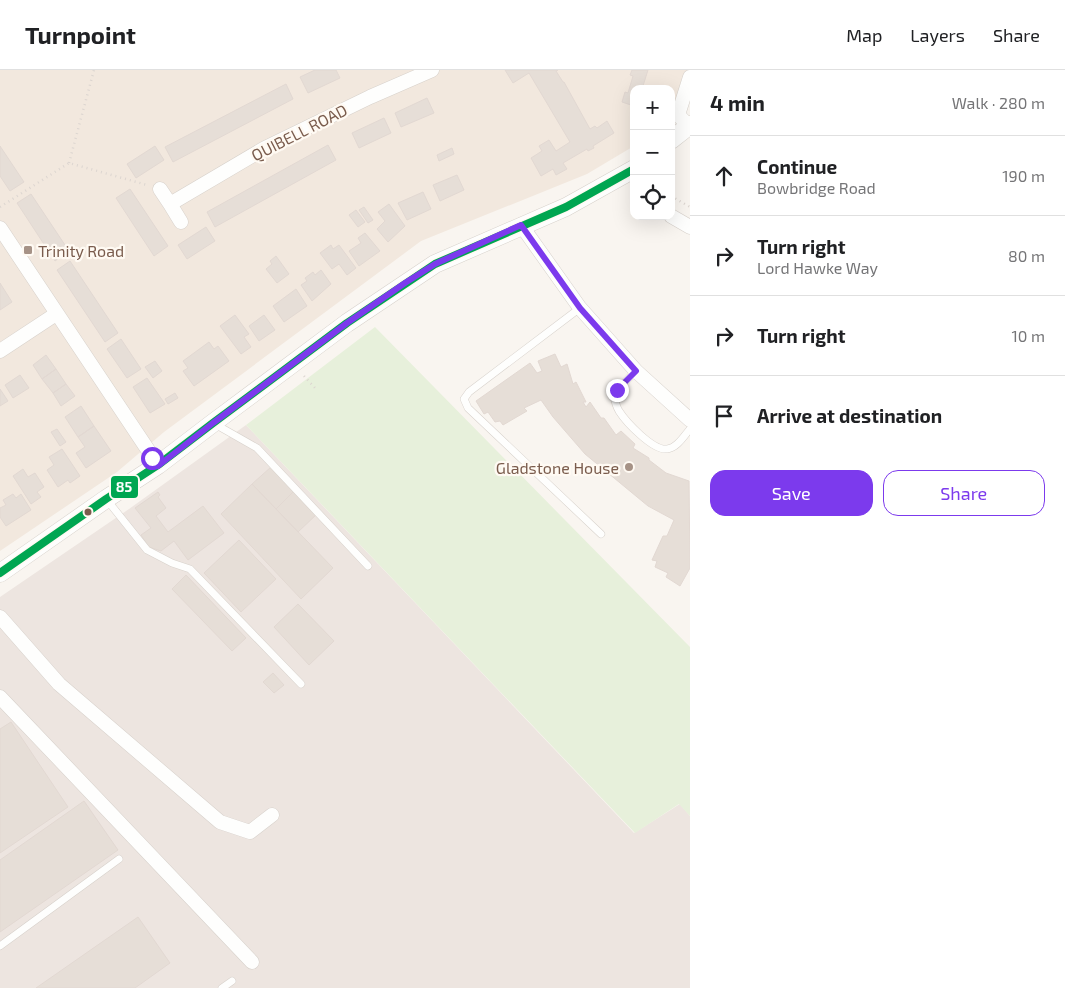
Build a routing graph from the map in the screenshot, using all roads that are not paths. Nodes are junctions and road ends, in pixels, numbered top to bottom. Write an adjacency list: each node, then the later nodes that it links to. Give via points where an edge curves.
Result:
1 (432, 70): 7 (street, QUIBELL ROAD, via 370,96 265,148)
2 (690, 77): 3 (street)
3 (686, 122): 4 (street)
4 (675, 135)
5 (630, 171): 11 (street, via 566,206)
6 (160, 189): 7 (street)
7 (170, 204): 9 (street)
8 (675, 218): 10 (street)
9 (181, 222)
10 (689, 224)
11 (521, 225): 13 (street); 18 (street, via 435,264 412,278)
12 (0, 228): 14 (street)
13 (580, 308): 16 (street); 22 (lane, via 469,392 464,400 468,408)
14 (56, 314): 15 (street); 20 (street)
15 (0, 350)
16 (636, 371): 17 (street); 19 (lane, via 614,396 619,412 630,425 657,447 666,449 674,446)
17 (690, 420)
18 (213, 423): 20 (street); 23 (lane, via 257,448)
19 (690, 429)
20 (158, 466): 21 (street)
21 (106, 499): 24 (street); 26 (lane, via 147,550 190,569)
22 (601, 534)
23 (368, 566)
24 (0, 573)
25 (0, 617): 28 (street, via 59,684 220,822 250,832)
26 (300, 684)
27 (0, 696): 31 (street)
28 (272, 815)
29 (119, 859): 30 (lane)
30 (0, 946)
31 (252, 962)
32 (232, 981): 33 (lane)
33 (222, 988)

